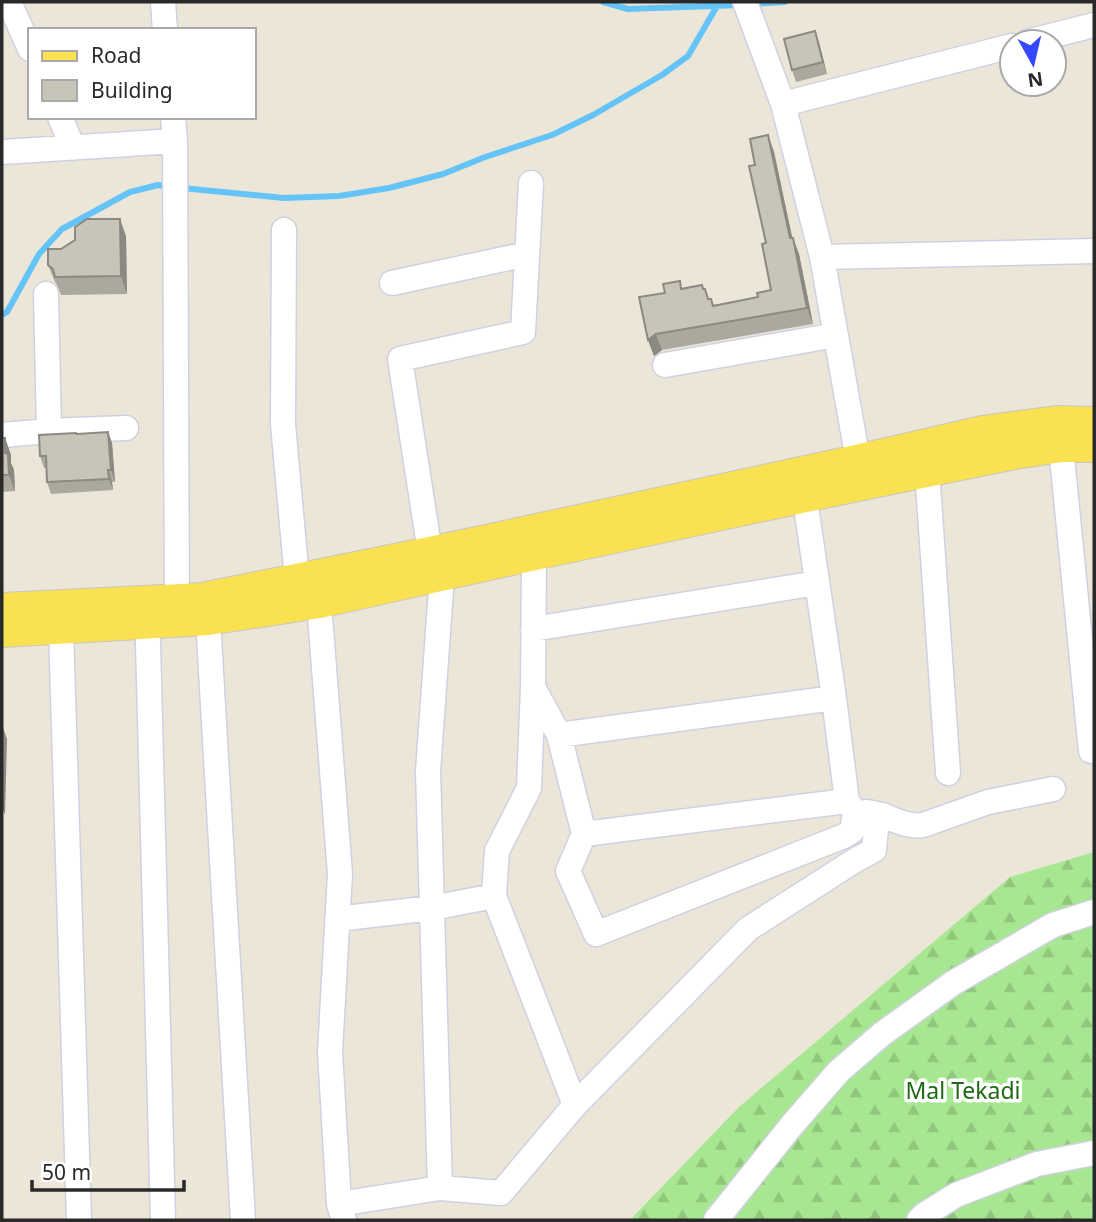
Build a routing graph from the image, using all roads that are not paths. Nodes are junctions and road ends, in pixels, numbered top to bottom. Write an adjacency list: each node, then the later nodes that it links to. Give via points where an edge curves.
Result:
1 (9, 2): 7 (street)
2 (163, 2): 5 (street)
3 (745, 2): 9 (street)
4 (1094, 25): 6 (street)
5 (166, 28)
6 (1068, 32)
7 (28, 45)
8 (998, 50): 9 (street)
9 (783, 104): 18 (street)
10 (61, 119): 12 (street)
11 (174, 140): 12 (street); 38 (street)
12 (73, 148): 13 (street)
13 (2, 152)
14 (531, 183): 17 (street)
15 (284, 230): 34 (street, via 282,424)
16 (1094, 251): 18 (street)
17 (527, 254): 19 (street); 33 (street, via 523,332 400,359)
18 (822, 257): 21 (street)
19 (392, 284)
20 (46, 294): 25 (street)
21 (836, 335): 22 (street); 30 (street)
22 (665, 365)
23 (1094, 422): 29 (main road, via 1058,421 982,431)
24 (126, 428): 25 (street)
25 (49, 431): 26 (street)
26 (2, 435)
27 (1061, 447): 28 (main road); 29 (main road); 46 (street)
28 (1094, 447)
29 (927, 458): 30 (main road); 47 (street)
30 (860, 472): 31 (main road)
31 (802, 485): 32 (main road); 33 (main road); 35 (street)
32 (534, 555): 33 (main road); 41 (street)
33 (436, 564): 34 (main road); 36 (main road); 53 (street, via 428,771)
34 (296, 579): 38 (main road)
35 (817, 583): 41 (street); 44 (street)
36 (318, 603): 39 (main road); 55 (street, via 340,874)
37 (2, 608): 38 (main road)
38 (162, 611): 39 (main road); 40 (main road); 61 (street)
39 (208, 620): 62 (street)
40 (61, 629): 42 (main road); 60 (street)
41 (533, 629): 43 (street)
42 (2, 632)
43 (533, 687): 45 (street); 52 (street, via 529,788 496,851)
44 (834, 698): 45 (street); 49 (street)
45 (559, 735): 51 (street)
46 (1091, 751)
47 (948, 773)
48 (1053, 789): 50 (street, via 988,802 923,825 906,825)
49 (851, 806): 50 (street); 51 (street); 51 (street, via 852,831 844,836 596,934 568,871)
50 (883, 815): 56 (street, via 872,853 748,929)
51 (584, 834)
52 (494, 896): 53 (street); 56 (street)
53 (432, 908): 55 (street); 58 (street)
54 (1094, 912): 63 (street, via 1053,925 953,984 882,1034 839,1071)
55 (337, 919): 59 (street, via 330,1052)
56 (575, 1105): 58 (street, via 502,1193)
57 (1094, 1153): 64 (street, via 1037,1164 956,1195)
58 (440, 1188): 59 (street)
59 (341, 1212)
60 (79, 1220)
61 (163, 1220)
62 (243, 1220)
63 (716, 1220)
64 (919, 1220)

